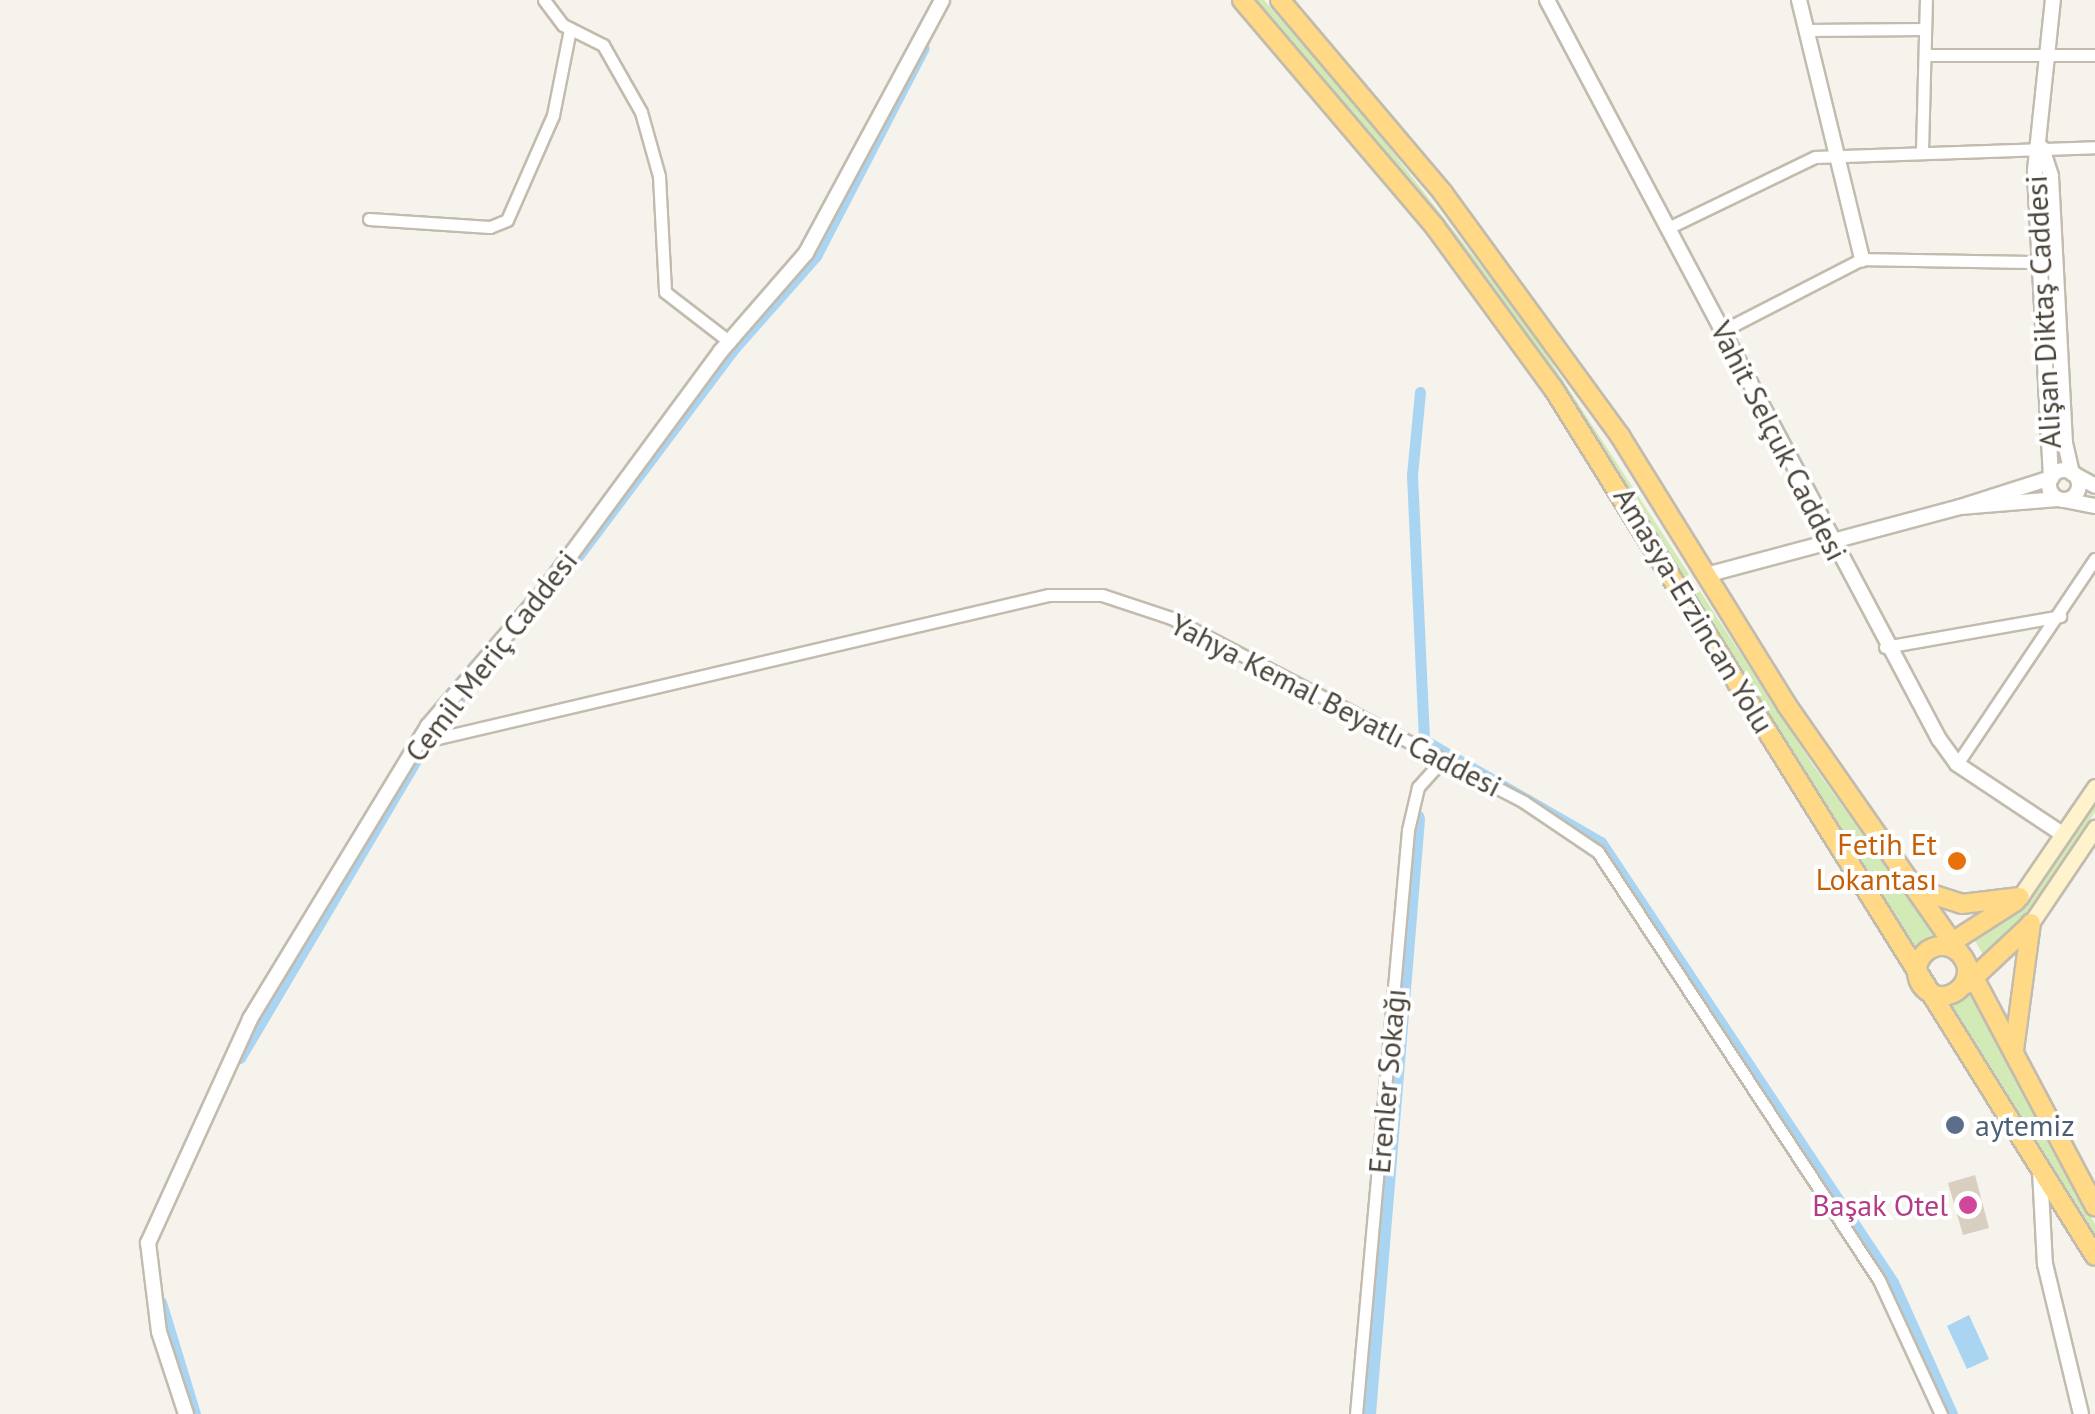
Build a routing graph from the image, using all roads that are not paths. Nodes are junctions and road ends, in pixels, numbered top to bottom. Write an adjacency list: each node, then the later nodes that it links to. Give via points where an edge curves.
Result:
1 (544, 0): 9 (street)
2 (942, 0): 24 (street, Cemil Meriç Caddesi, via 820,231)
3 (1242, 0): 48 (highway, Amasya-Erzincan Yolu, via 1435,227 1554,388)
4 (1280, 0): 33 (highway, Amasya-Erzincan Yolu, via 1538,320)
5 (1547, 0): 20 (street, Vahit Selçuk Caddesi)
6 (1799, 0): 11 (street)
7 (1926, 0): 10 (street)
8 (2053, 0): 12 (street, Alişan Diktaş Caddesi)
9 (570, 29): 19 (street, via 552,115 506,220 490,227); 24 (street, via 609,52 650,135 662,202 665,292)
10 (1925, 29): 11 (street); 13 (street)
11 (1807, 30): 18 (street)
12 (2046, 52): 13 (street); 14 (street); 16 (street, Alişan Diktaş Caddesi)
13 (1925, 55): 17 (street)
14 (2095, 55)
15 (2095, 147): 16 (street)
16 (2042, 148): 17 (street); 22 (street, Alişan Diktaş Caddesi, via 2035,170); 25 (street, Alişan Diktaş Caddesi, via 2051,176 2062,411)
17 (1922, 151): 18 (street)
18 (1838, 155): 20 (street, via 1805,160); 21 (street)
19 (369, 219)
20 (1668, 228): 23 (street, Vahit Selçuk Caddesi)
21 (1862, 258): 22 (street); 23 (street)
22 (2040, 262): 26 (street, Alişan Diktaş Caddesi)
23 (1722, 332): 31 (street, Vahit Selçuk Caddesi)
24 (730, 342): 36 (street, Cemil Meriç Caddesi, via 555,576)
25 (2072, 473): 26 (street); 27 (street); 28 (street, via 2078,490)
26 (2051, 478): 28 (street, Alişan Diktaş Caddesi); 30 (street)
27 (2095, 486)
28 (2061, 499): 29 (street); 30 (street)
29 (2095, 506)
30 (1960, 507): 31 (street)
31 (1828, 536): 33 (street); 35 (street, Vahit Selçuk Caddesi)
32 (2095, 559): 34 (street)
33 (1706, 574): 42 (highway, Amasya-Erzincan Yolu)
34 (2060, 616): 35 (street); 38 (street)
35 (1886, 647): 38 (street, Vahit Selçuk Caddesi)
36 (417, 743): 37 (street, Yahya Kemal Beyatlı Caddesi, via 1082,592 1171,618); 54 (street, Cemil Meriç Caddesi, via 256,1007 151,1228 149,1281)
37 (1442, 760): 55 (street, Erenler Sokağı, via 1424,776 1408,830); 56 (street, Yahya Kemal Beyatlı Caddesi, via 1598,852 1879,1280)
38 (1957, 764): 40 (street, Vahit Selçuk Caddesi)
39 (2095, 788): 40 (main road)
40 (2064, 835): 43 (main road)
41 (2093, 836): 44 (main road)
42 (1916, 889): 43 (highway, via 1962,904); 45 (highway, Amasya-Erzincan Yolu)
43 (2020, 897): 45 (highway)
44 (2031, 923): 47 (highway); 50 (highway, via 2016,990)
45 (1950, 944): 46 (highway); 48 (highway, via 1918,961)
46 (1964, 959): 47 (highway); 49 (highway)
47 (1975, 977): 49 (highway); 50 (highway)
48 (1921, 986): 49 (highway, via 1934,996); 51 (highway, Amasya-Erzincan Yolu)
49 (1959, 990)
50 (2014, 1056): 52 (highway)
51 (2040, 1170): 53 (highway, Amasya-Erzincan Yolu); 57 (street, via 2045,1264)
52 (2095, 1206)
53 (2095, 1256)
54 (186, 1414)
55 (1356, 1414)
56 (1941, 1414)
57 (2080, 1414)

